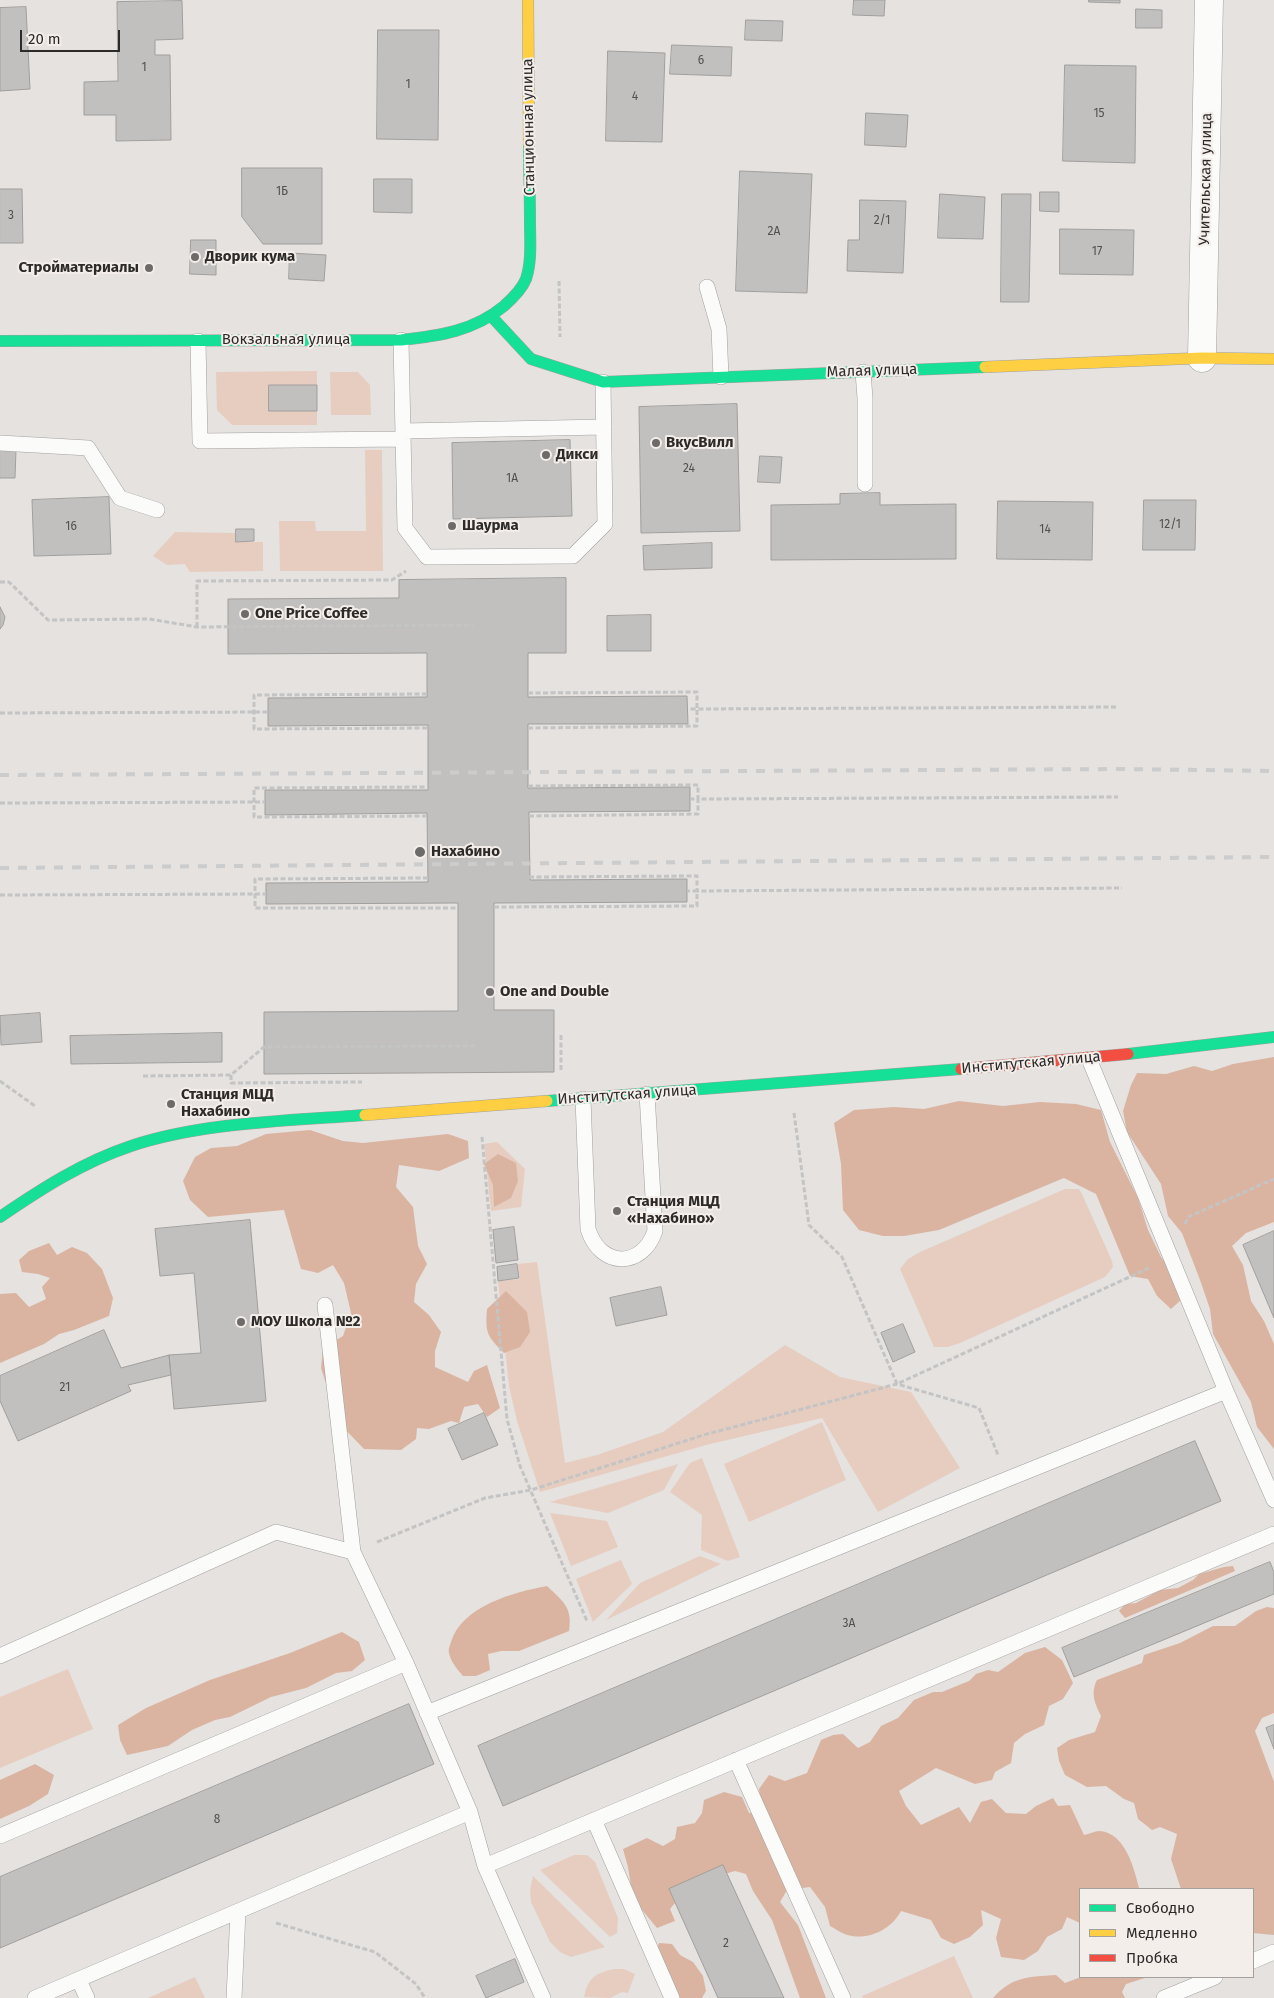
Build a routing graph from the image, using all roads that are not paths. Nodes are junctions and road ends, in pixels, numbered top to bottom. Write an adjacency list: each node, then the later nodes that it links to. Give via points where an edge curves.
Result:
1 (528, 0): 3 (street, Станционная улица)
2 (1209, 0): 9 (street, Учительская улица)
3 (530, 254): 5 (street, Вокзальная улица, via 525,281)
4 (707, 287): 12 (lane, via 719,329)
5 (492, 317): 6 (street, Вокзальная улица, via 472,328 447,335); 13 (street, Малая улица, via 531,359)
6 (402, 340): 7 (street, Вокзальная улица); 15 (lane)
7 (198, 341): 8 (street, Вокзальная улица); 15 (lane, via 200,441)
8 (0, 342)
9 (1202, 358): 10 (street, Малая улица); 11 (street, Малая улица)
10 (1274, 359)
11 (863, 372): 12 (street, Малая улица); 17 (lane)
12 (721, 378): 13 (street, Малая улица)
13 (603, 382): 14 (lane)
14 (604, 427): 15 (lane); 15 (lane, via 605,524 573,556 427,557 405,528)
15 (403, 435)
16 (0, 443): 18 (lane, via 88,448 120,498)
17 (864, 484)
18 (157, 510)
19 (1274, 1037): 20 (street, Институтская улица)
20 (1089, 1059): 21 (street, Институтская улица); 25 (lane)
21 (648, 1094): 22 (street, Институтская улица); 22 (lane, via 655,1231 646,1250 626,1259 605,1254 597,1248 588,1229)
22 (583, 1099): 23 (street, Институтская улица, via 177,1134 126,1148 79,1168 36,1191)
23 (0, 1217)
24 (325, 1305): 28 (lane)
25 (1226, 1392): 26 (lane); 31 (lane)
26 (1274, 1500)
27 (1274, 1534): 32 (lane)
28 (353, 1552): 29 (lane, via 276,1532); 30 (lane)
29 (0, 1656)
30 (406, 1663): 31 (lane); 35 (lane)
31 (427, 1713): 33 (lane)
32 (736, 1760): 34 (lane); 47 (lane)
33 (470, 1812): 36 (lane); 37 (lane)
34 (594, 1820): 36 (lane); 46 (lane)
35 (0, 1836)
36 (485, 1866): 45 (lane)
37 (238, 1912): 41 (lane); 44 (lane)
38 (1274, 1952): 39 (lane)
39 (1254, 1961)
40 (1213, 1978): 48 (lane)
41 (78, 1980): 42 (lane); 43 (lane)
42 (35, 1998)
43 (87, 1998)
44 (234, 1998)
45 (543, 1998)
46 (672, 1998)
47 (843, 1998)
48 (1164, 1998)

